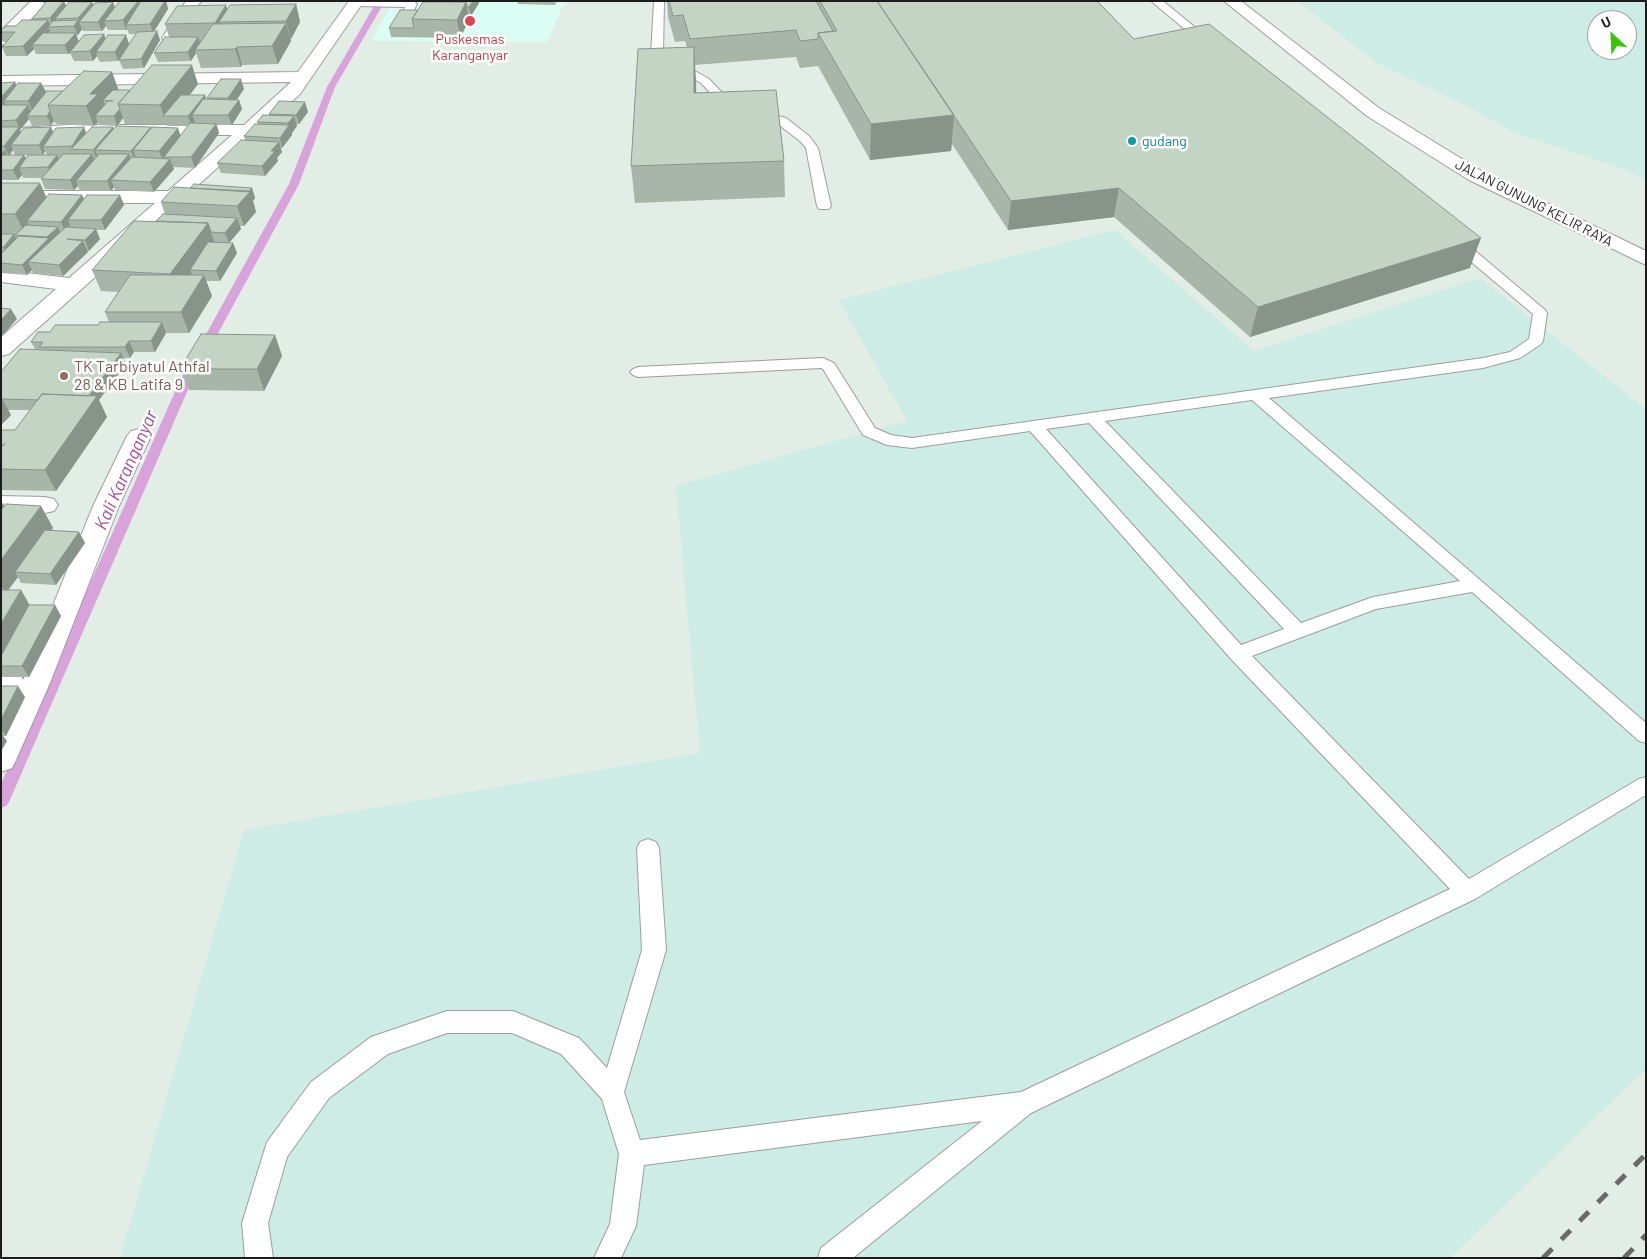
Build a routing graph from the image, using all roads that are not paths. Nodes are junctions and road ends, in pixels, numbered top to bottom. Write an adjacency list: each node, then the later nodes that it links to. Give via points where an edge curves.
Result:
1 (194, 1): 14 (street)
2 (659, 1): 20 (lane, via 657,55 660,62 705,81 727,104 782,121 806,139 812,148)
3 (1156, 1): 12 (lane)
4 (1231, 1): 22 (street, JALAN GUNUNG KELIR RAYA, via 1373,112 1468,171)
5 (360, 2): 7 (lane); 13 (street)
6 (413, 3): 7 (lane); 10 (lane)
7 (387, 4)
8 (36, 5): 9 (street); 11 (street)
9 (95, 7)
10 (406, 16)
11 (1, 40)
12 (1218, 51)
13 (303, 77): 14 (street); 16 (street, via 294,90)
14 (144, 79): 15 (street)
15 (1, 80)
16 (249, 130): 17 (street, via 69,130); 19 (street)
17 (1, 134)
18 (1, 197): 19 (street)
19 (174, 197): 24 (street)
20 (824, 206)
21 (1445, 232): 27 (lane, via 1540,313 1536,341 1515,355 1483,363)
22 (1646, 260)
23 (1, 276): 24 (street)
24 (74, 284): 25 (street)
25 (1, 349)
26 (638, 372): 29 (lane, via 815,362 829,366 869,431 886,440 912,443)
27 (1256, 395): 28 (lane); 33 (lane)
28 (1094, 418): 29 (lane); 34 (lane)
29 (1034, 426): 35 (lane)
30 (138, 436): 37 (street)
31 (1, 504): 32 (street)
32 (45, 505)
33 (1476, 585): 34 (lane, via 1373,603); 36 (lane)
34 (1297, 631): 35 (lane)
35 (1238, 654): 40 (lane)
36 (1646, 735)
37 (1, 760)
38 (1646, 785): 40 (lane)
39 (648, 848): 41 (lane, via 654,950)
40 (1467, 892): 42 (lane)
41 (612, 1092): 43 (lane); 44 (lane, via 570,1046 513,1022 447,1022 380,1045 320,1090 276,1152 255,1223)
42 (1023, 1104): 43 (lane); 46 (lane)
43 (632, 1154): 45 (lane, via 623,1226)
44 (259, 1258)
45 (607, 1258)
46 (830, 1258)

